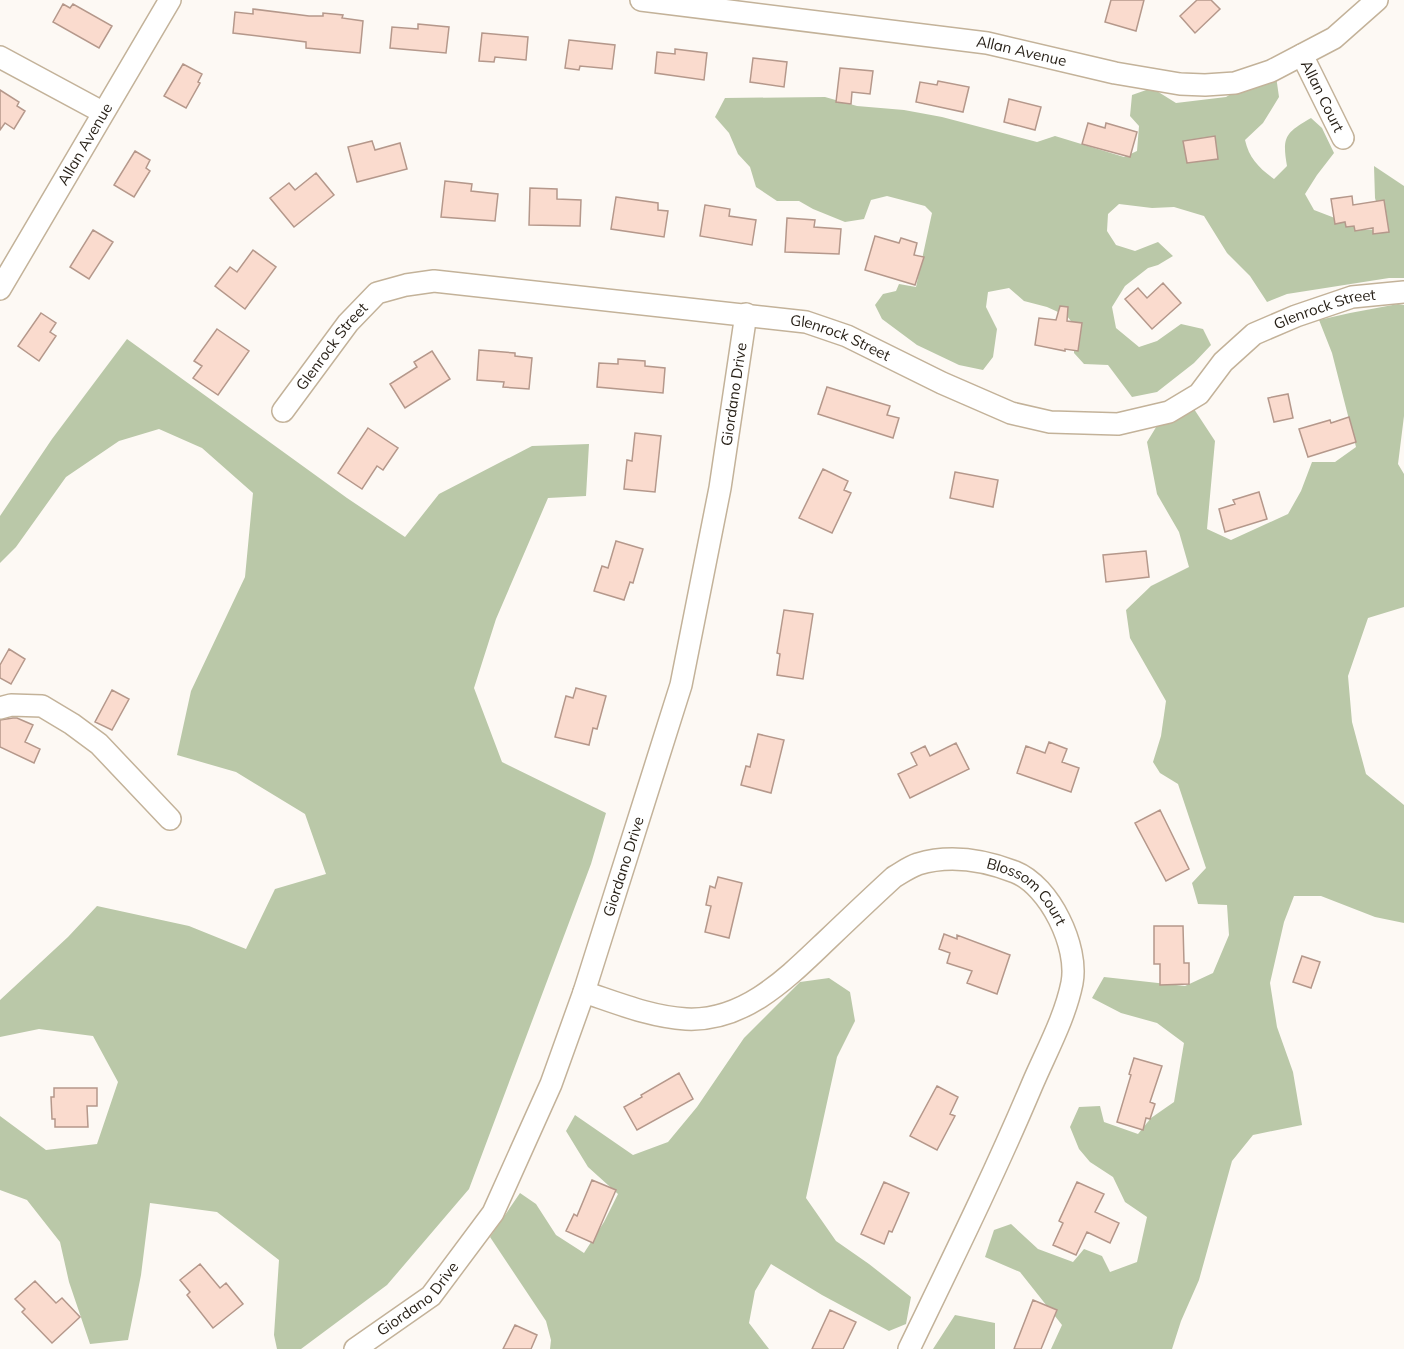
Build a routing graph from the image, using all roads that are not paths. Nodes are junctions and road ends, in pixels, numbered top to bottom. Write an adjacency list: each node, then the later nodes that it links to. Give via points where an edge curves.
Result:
1 (170, 0): 6 (street, Allan Avenue)
2 (641, 0): 4 (street, Allan Avenue, via 987,43 1180,84 1235,83)
3 (1377, 0): 4 (street, Allan Avenue, via 1334,38)
4 (1302, 55): 7 (street, Allan Court)
5 (0, 57): 6 (street)
6 (102, 112): 8 (street, Allan Avenue)
7 (1343, 138)
8 (0, 289)
9 (1404, 292): 10 (street, Glenrock Street, via 1352,297 1254,334 1223,362 1199,394 1169,412 1118,424 1050,422 1011,413 847,336 806,322)
10 (746, 314): 11 (street, Glenrock Street, via 434,281 406,285 377,293 348,323); 14 (street, Giordano Drive, via 720,488 681,685)
11 (284, 411)
12 (0, 708): 13 (street, via 42,706 72,724 99,744)
13 (170, 819)
14 (584, 992): 15 (street, Giordano Drive, via 551,1083 493,1213 431,1296); 16 (street, Blossom Court, via 657,1016 711,1018 741,1008 778,986 894,877 916,865 967,859 996,865 1021,875 1042,894 1060,919 1072,954 1072,982 1063,1013 996,1170)
15 (355, 1349)
16 (909, 1349)

